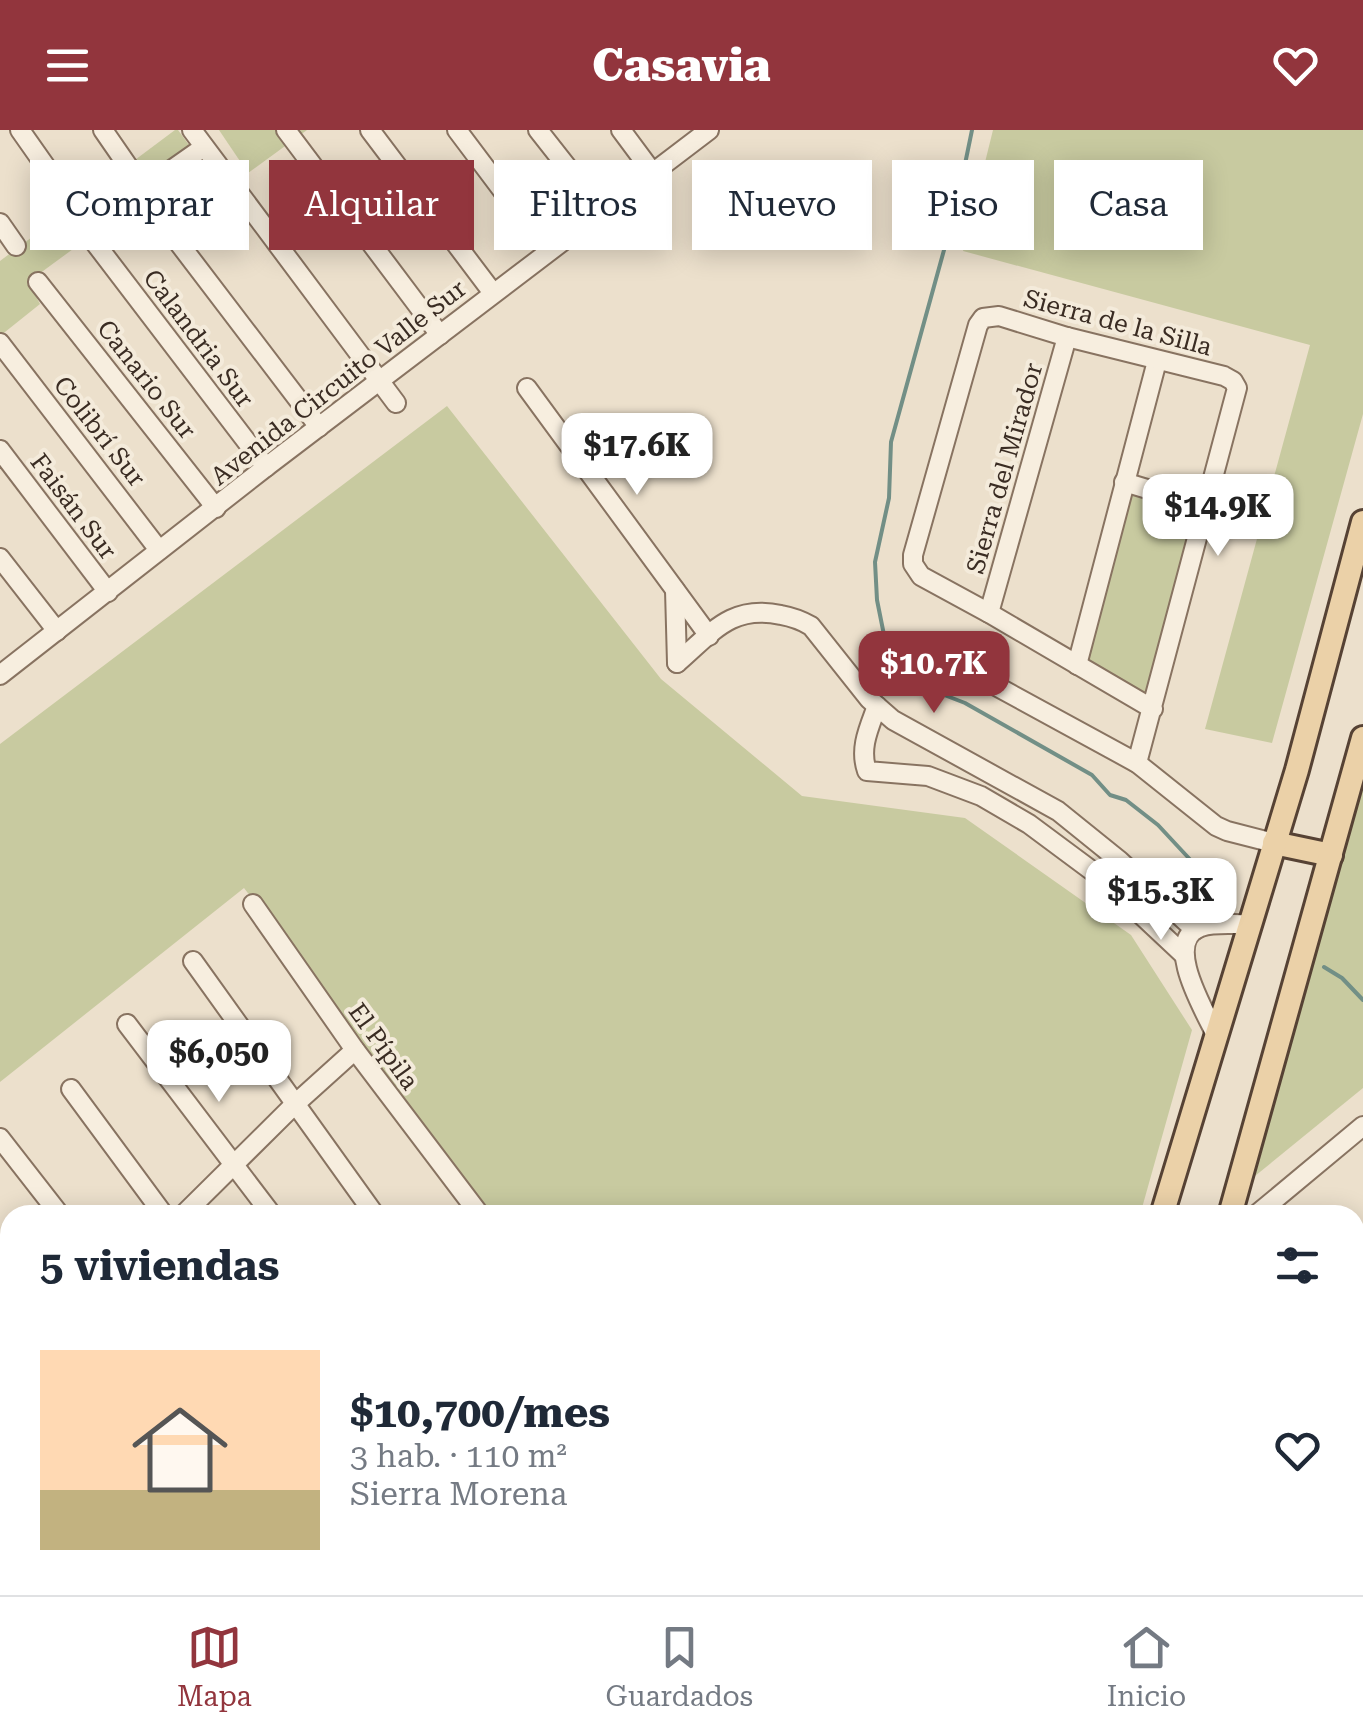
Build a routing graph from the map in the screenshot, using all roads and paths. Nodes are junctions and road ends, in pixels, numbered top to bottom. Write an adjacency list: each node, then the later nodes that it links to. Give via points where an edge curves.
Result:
1 (20, 130): 11 (street)
2 (102, 130): 12 (street)
3 (192, 130): 10 (street)
4 (286, 130): 24 (street)
5 (370, 130): 23 (street)
6 (457, 130): 21 (street)
7 (538, 130): 14 (street)
8 (621, 130): 15 (street)
9 (705, 131): 16 (street, Avenida Circuito Valle Sur)
10 (204, 146): 13 (street); 28 (street)
11 (41, 160)
12 (123, 160)
13 (185, 160)
14 (561, 160)
15 (643, 160)
16 (669, 160)
17 (0, 222): 18 (street)
18 (16, 246)
19 (100, 250): 33 (street, Calandria Sur)
20 (184, 250): 31 (street)
21 (548, 251): 23 (street, Avenida Circuito Valle Sur)
22 (38, 282): 36 (street, Canario Sur)
23 (494, 293): 24 (street, Avenida Circuito Valle Sur)
24 (440, 335): 28 (street, Avenida Circuito Valle Sur)
25 (1067, 337): 27 (street, Sierra de la Silla); 42 (street, Sierra del Mirador); 42 (street, Sierra de la Silla, via 998,316 978,325 913,554 920,576)
26 (0, 344): 38 (street, Colibrí Sur)
27 (1157, 360): 34 (street); 35 (street, Sierra de la Silla, via 1224,376 1238,388)
28 (380, 382): 30 (street); 31 (street, Avenida Circuito Valle Sur)
29 (527, 388): 40 (street)
30 (396, 403)
31 (319, 428): 33 (street, Avenida Circuito Valle Sur)
32 (0, 450): 41 (street, Faisán Sur)
33 (266, 467): 36 (street, Avenida Circuito Valle Sur)
34 (1124, 482): 35 (street); 46 (street)
35 (1207, 507): 49 (street)
36 (216, 508): 38 (street, Avenida Circuito Valle Sur)
37 (1363, 522): 52 (main road)
38 (160, 550): 41 (street, Avenida Circuito Valle Sur)
39 (0, 558): 43 (street)
40 (675, 590): 44 (street); 44 (street, via 677,662)
41 (108, 592): 43 (street, Avenida Circuito Valle Sur)
42 (989, 613): 46 (street)
43 (57, 631): 47 (street, Avenida Circuito Valle Sur)
44 (709, 636): 48 (street, via 744,612 801,620)
45 (917, 643): 51 (street)
46 (1077, 665): 49 (street)
47 (2, 669)
48 (877, 706): 56 (street, via 1058,811); 57 (street, via 866,736 867,771 928,776 1029,824 1103,879)
49 (1153, 710): 51 (street)
50 (1363, 738): 53 (main road)
51 (1137, 763): 52 (street, via 1216,826)
52 (1274, 843): 53 (main road); 55 (main road)
53 (1331, 855): 74 (main road)
54 (252, 904): 61 (street, El Pípila)
55 (1250, 924): 56 (street); 60 (main road)
56 (1196, 930): 57 (street)
57 (1184, 956): 60 (street)
58 (193, 961): 63 (street)
59 (126, 1024): 66 (street)
60 (1216, 1035): 73 (main road)
61 (355, 1050): 63 (street); 72 (street, El Pípila)
62 (71, 1090): 68 (street)
63 (294, 1105): 66 (street); 71 (street)
64 (1363, 1126): 75 (street)
65 (0, 1138): 67 (street)
66 (234, 1164): 69 (street); 70 (street)
67 (52, 1205)
68 (157, 1205)
69 (193, 1205)
70 (265, 1205)
71 (368, 1205)
72 (472, 1205)
73 (1165, 1205)
74 (1233, 1205)
75 (1268, 1205)

